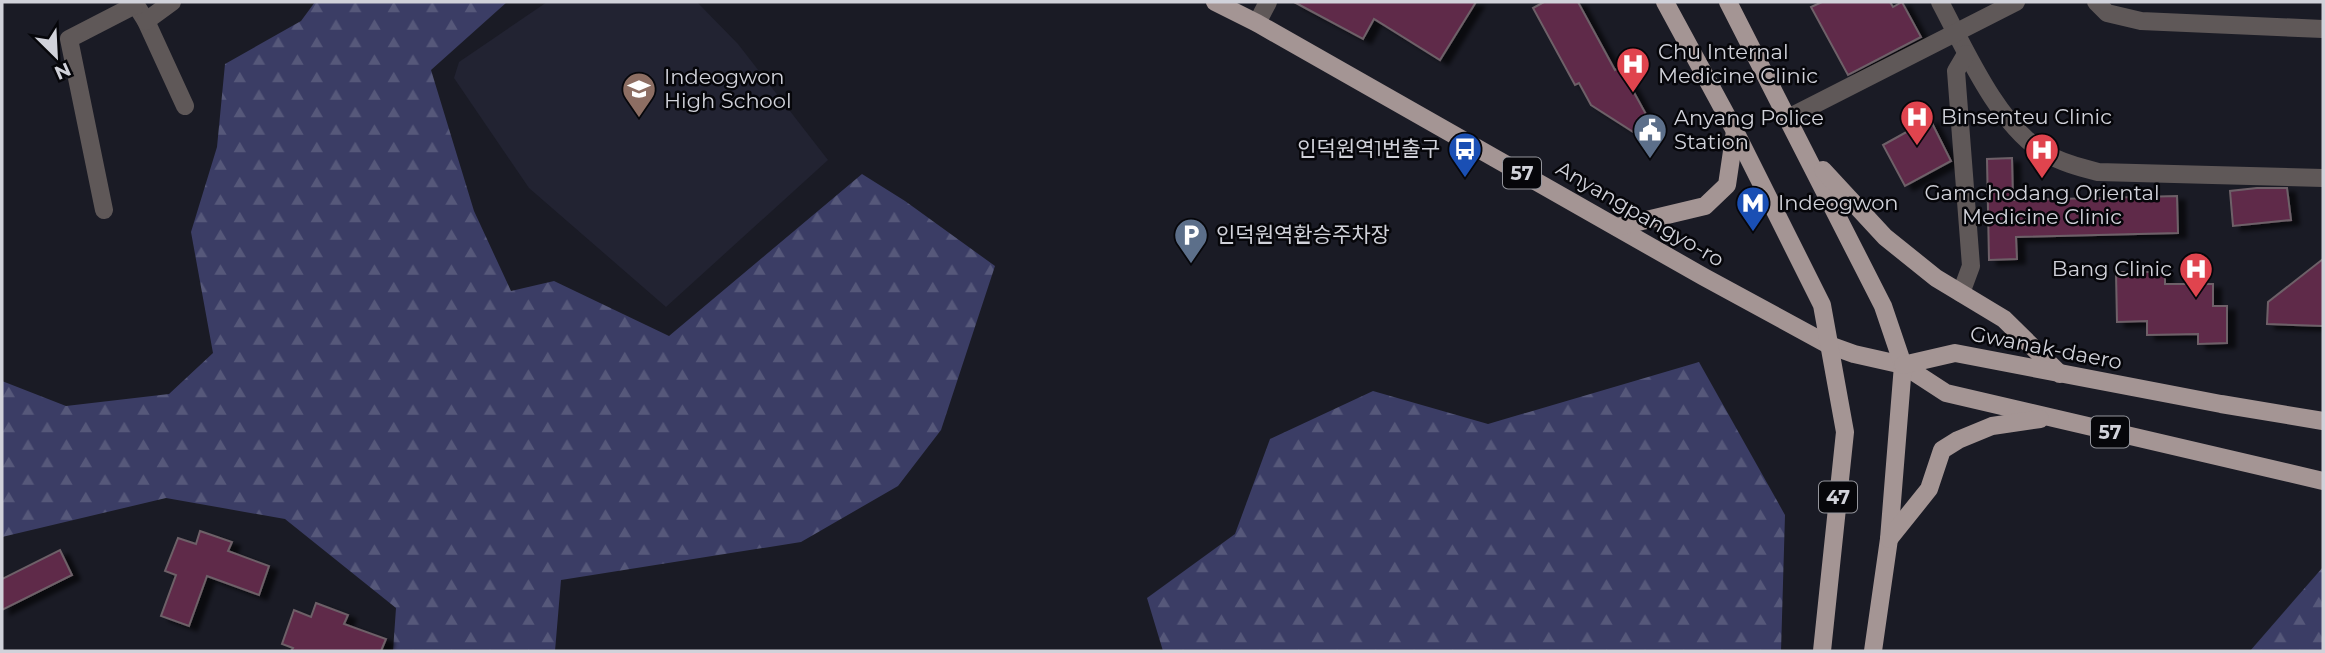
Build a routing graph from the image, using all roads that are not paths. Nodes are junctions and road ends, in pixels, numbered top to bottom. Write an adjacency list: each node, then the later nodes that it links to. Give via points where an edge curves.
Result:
1 (172, 2): 10 (street)
2 (1215, 2): 11 (main road, Anyangpangyo-ro / 57)
3 (1268, 2): 11 (street)
4 (1665, 2): 17 (main road, 47)
5 (1728, 2): 16 (main road)
6 (1940, 2): 13 (street)
7 (2016, 2): 13 (street)
8 (2096, 2): 12 (street, via 2108,13 2141,21)
9 (135, 4): 10 (street); 20 (street, via 69,39)
10 (146, 21): 15 (street)
11 (1257, 23): 21 (main road, Anyangpangyo-ro / 57)
12 (2323, 29)
13 (1956, 32): 14 (street); 16 (street)
14 (1966, 54): 19 (street, via 2017,132 2066,163 2098,172); 22 (street, via 1956,71 1971,266)
15 (185, 106)
16 (1788, 118): 18 (main road)
17 (1735, 131): 21 (main road, via 1727,185 1705,206); 23 (main road, 47, via 1822,305)
18 (1806, 152): 22 (main road, via 1885,237); 24 (main road, via 1883,306)
19 (2323, 178)
20 (104, 210)
21 (1617, 227): 23 (main road, Anyangpangyo-ro / 57)
22 (1961, 293): 25 (main road, via 2004,318)
23 (1829, 345): 24 (main road, Anyangpangyo-ro / 57); 30 (main road, 47, via 1845,432)
24 (1903, 365): 25 (main road, Gwanak-daero / 57, via 1955,353); 26 (main road, 57, via 1947,393); 29 (main road)
25 (2060, 374): 27 (main road, Gwanak-daero / 57)
26 (2051, 418): 28 (main road, 57); 29 (main road, via 1992,426 1942,450 1929,489)
27 (2323, 421)
28 (2323, 481)
29 (1889, 539): 31 (main road)
30 (1822, 651)
31 (1873, 651)

